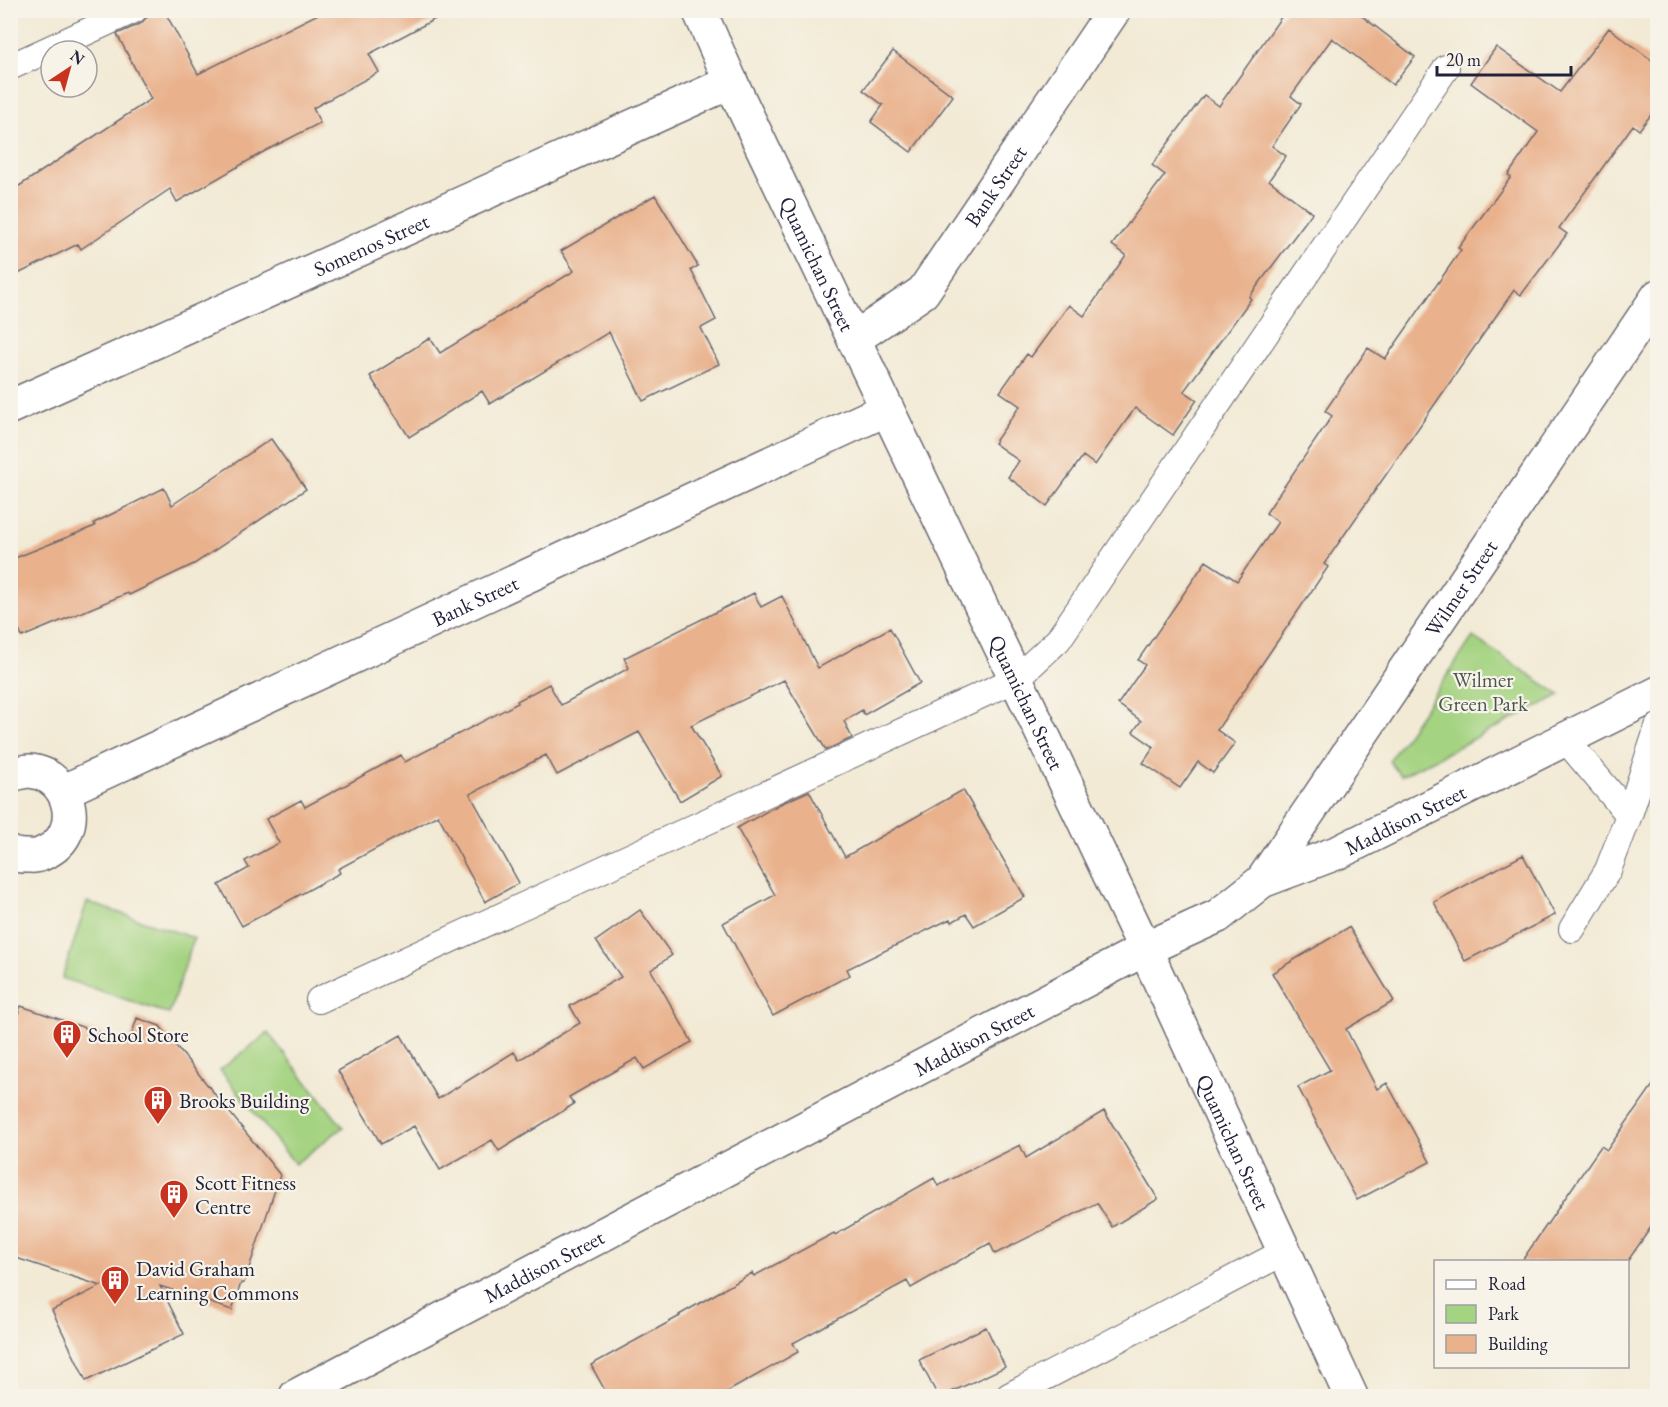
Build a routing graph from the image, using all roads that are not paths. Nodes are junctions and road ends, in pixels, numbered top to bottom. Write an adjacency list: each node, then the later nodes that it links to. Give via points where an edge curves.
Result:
1 (134, 10): 4 (lane)
2 (699, 10): 6 (street, Quamichan Street)
3 (1114, 10): 8 (street, Bank Street, via 923,292)
4 (10, 67)
5 (1446, 68): 11 (lane, via 1058,640)
6 (731, 82): 8 (street, Quamichan Street); 9 (street, Somenos Street)
7 (1658, 296): 19 (street, Wilmer Street)
8 (854, 339): 10 (street, Quamichan Street)
9 (10, 407)
10 (887, 409): 11 (street, Quamichan Street); 16 (street, Bank Street)
11 (1016, 679): 21 (street, Quamichan Street); 22 (lane)
12 (1658, 693): 14 (street, Maddison Street)
13 (1658, 727): 17 (lane)
14 (1565, 739): 17 (lane); 19 (street, Maddison Street, via 1339,852)
15 (10, 775): 16 (street, via 28,771 49,777)
16 (64, 791): 18 (street, via 70,811 67,831 54,848 36,857)
17 (1629, 815): 20 (lane, via 1608,870)
18 (10, 853)
19 (1263, 881): 21 (street, Maddison Street, via 1218,916)
20 (1572, 929)
21 (1145, 949): 23 (street, Quamichan Street); 24 (street, Maddison Street)
22 (319, 1000)
23 (1284, 1252): 25 (lane); 26 (street, Quamichan Street)
24 (296, 1396)
25 (1009, 1396)
26 (1351, 1396)

